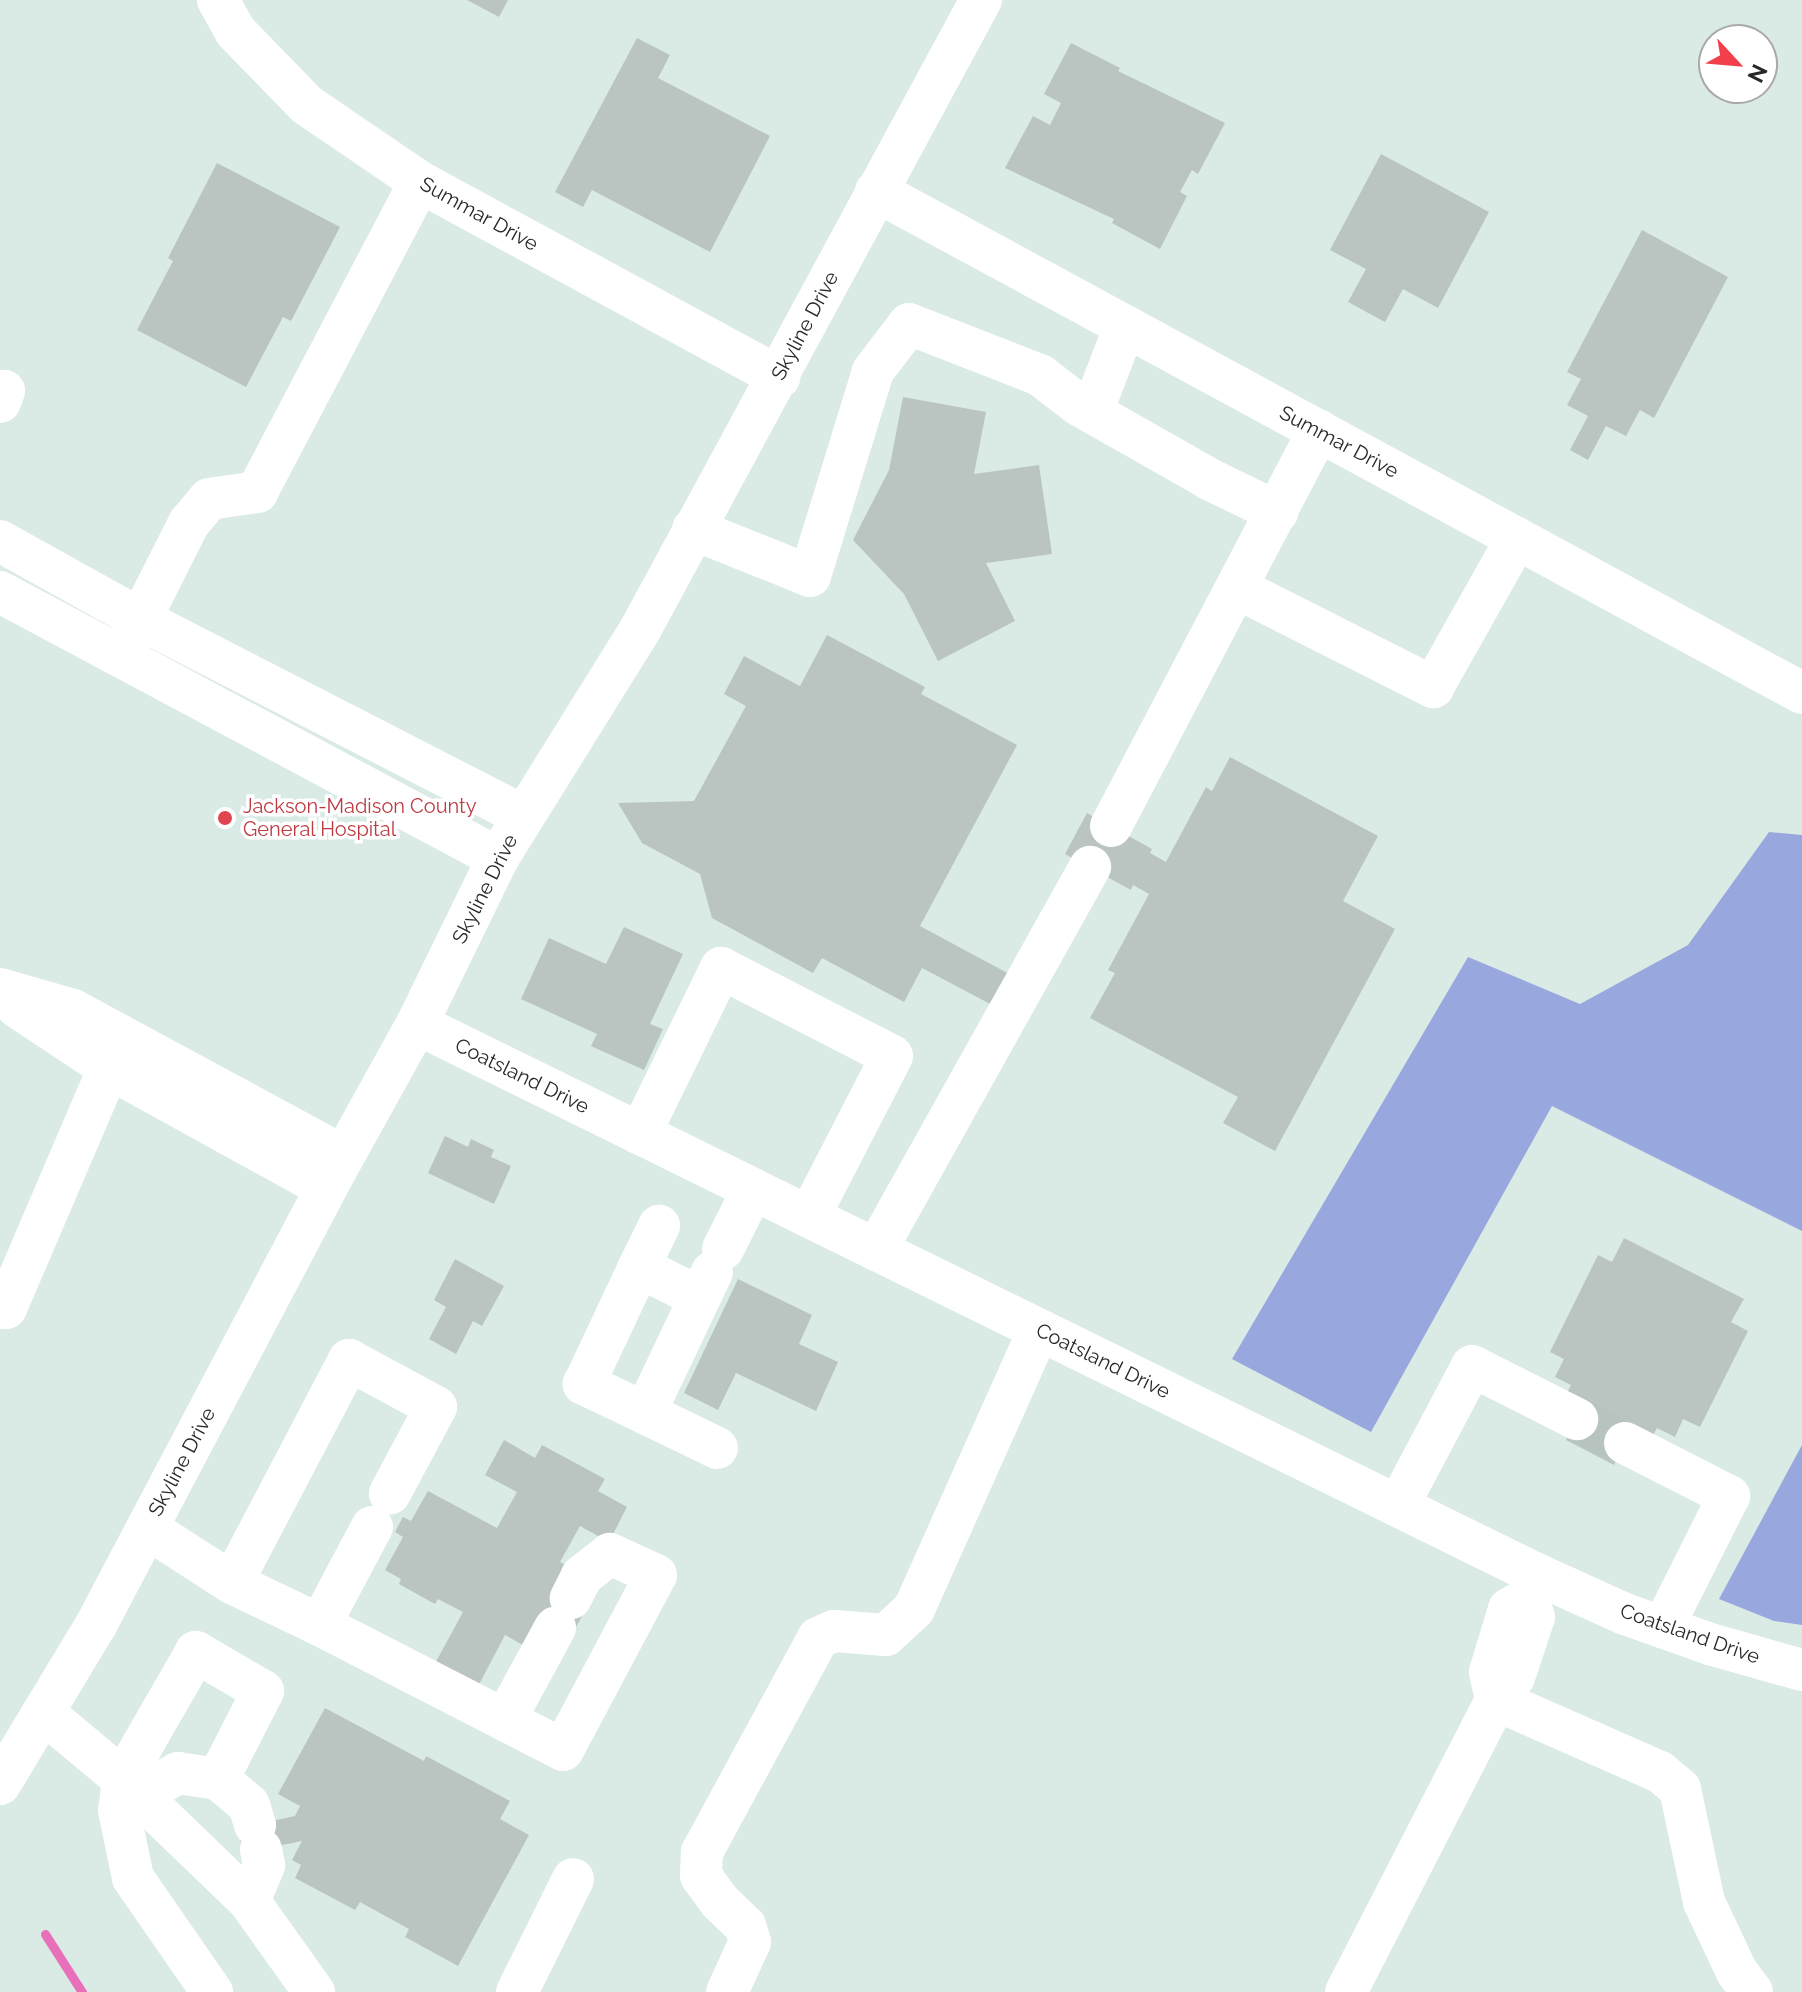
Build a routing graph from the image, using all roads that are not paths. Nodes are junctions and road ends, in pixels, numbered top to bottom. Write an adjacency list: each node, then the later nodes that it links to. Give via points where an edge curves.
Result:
1 (218, 0): 3 (street, Summar Drive, via 235,31 307,105)
2 (981, 0): 4 (street, Skyline Drive)
3 (420, 182): 6 (street, Summar Drive); 15 (street, via 257,492 209,499 189,523)
4 (876, 191): 5 (street, Summar Drive); 6 (street, Skyline Drive)
5 (1125, 326): 7 (street); 8 (street, Summar Drive)
6 (779, 377): 10 (street, Skyline Drive)
7 (1092, 412): 9 (street); 10 (street, via 1040,375 909,324 873,371 810,576)
8 (1319, 430): 9 (street); 11 (street, Summar Drive)
9 (1277, 512): 13 (street)
10 (693, 529): 18 (street, Skyline Drive, via 641,628)
11 (1517, 538): 13 (street, via 1433,687); 17 (street, Summar Drive)
12 (0, 541): 15 (street)
13 (1237, 588): 19 (street)
14 (0, 592): 16 (street)
15 (140, 619): 16 (street); 18 (street)
16 (122, 656): 20 (street)
17 (1802, 693)
18 (523, 816): 20 (street, Skyline Drive)
19 (1111, 826)
20 (498, 858): 23 (street, Skyline Drive)
21 (1090, 867): 30 (street)
22 (0, 992): 24 (street, via 59,1005)
23 (417, 1024): 25 (street, Coatsland Drive); 26 (street, Skyline Drive)
24 (119, 1053): 26 (street); 33 (street, via 6,1308)
25 (640, 1134): 27 (street, Coatsland Drive); 28 (street, via 721,968 892,1056)
26 (335, 1172): 40 (street, Skyline Drive)
27 (753, 1189): 28 (street, Coatsland Drive); 32 (street)
28 (809, 1217): 30 (street, Coatsland Drive)
29 (659, 1226): 31 (street)
30 (876, 1250): 34 (street, Coatsland Drive)
31 (639, 1267): 32 (street); 35 (street, via 584,1384)
32 (711, 1272): 35 (street)
33 (0, 1307)
34 (1039, 1330): 39 (street, Coatsland Drive); 57 (street, via 914,1609 886,1635 834,1631 818,1638 702,1852 701,1876 745,1926 750,1942)
35 (645, 1413): 38 (street)
36 (1577, 1419): 39 (street, via 1472,1366)
37 (1625, 1443): 44 (street, via 1729,1496)
38 (717, 1448)
39 (1398, 1506): 42 (street, Coatsland Drive)
40 (147, 1528): 41 (street); 47 (street, Skyline Drive)
41 (232, 1583): 43 (street); 43 (street, via 349,1360 436,1407)
42 (1531, 1586): 44 (street, Coatsland Drive); 46 (street, via 1509,1609 1490,1672)
43 (320, 1625): 48 (street)
44 (1663, 1627): 45 (street, Coatsland Drive)
45 (1802, 1670)
46 (1496, 1700): 58 (street); 59 (street, via 1660,1772 1680,1789 1704,1902)
47 (45, 1714): 50 (street, Skyline Drive); 51 (street)
48 (505, 1720): 48 (street, via 563,1750 656,1575 610,1554 582,1576)
49 (218, 1779): 51 (street, via 178,1773); 51 (street, via 263,1691 196,1652); 53 (street, via 249,1805 258,1837 264,1865)
50 (0, 1784)
51 (131, 1787): 53 (street); 54 (street, via 119,1810 133,1878)
52 (573, 1879): 56 (street)
53 (249, 1901): 55 (street)
54 (212, 1992)
55 (314, 1992)
56 (517, 1992)
57 (727, 1992)
58 (1346, 1992)
59 (1752, 1992)

